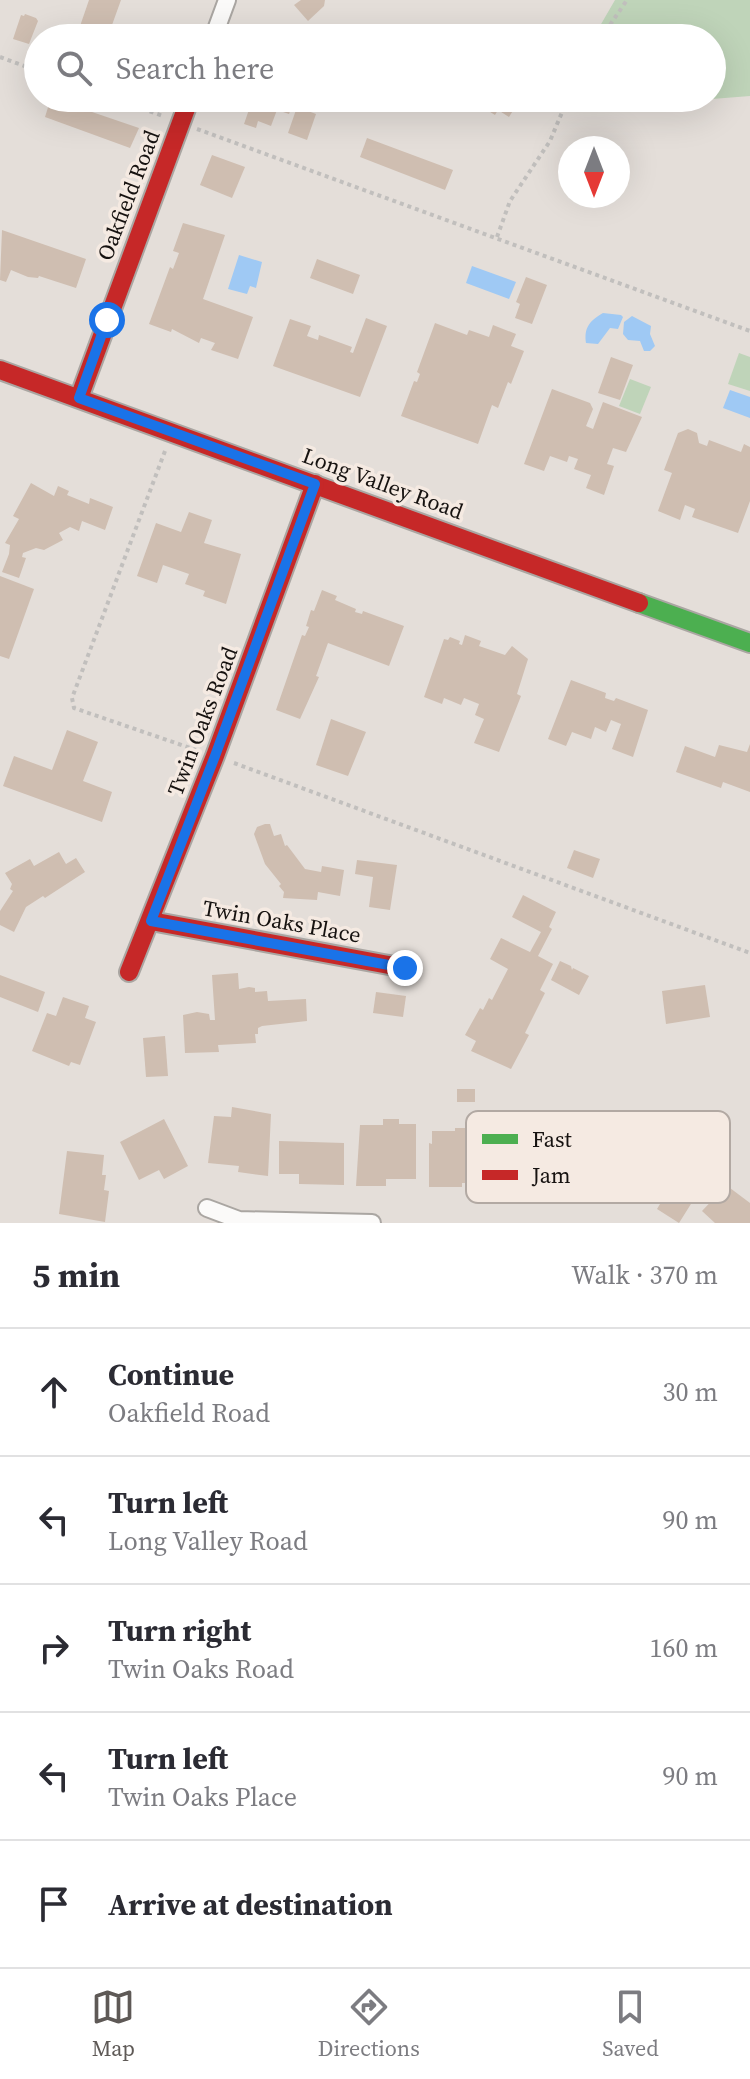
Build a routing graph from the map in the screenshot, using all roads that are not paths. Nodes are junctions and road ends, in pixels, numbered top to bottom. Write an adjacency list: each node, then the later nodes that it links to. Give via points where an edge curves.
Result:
1 (227, 0): 2 (street)
2 (218, 24)
3 (185, 112): 5 (street, Oakfield Road)
4 (0, 370): 5 (street, Long Valley Road)
5 (79, 398): 6 (street, Long Valley Road)
6 (315, 484): 7 (street, Long Valley Road); 8 (street, Twin Oaks Road)
7 (750, 643)
8 (151, 921): 9 (street, Twin Oaks Place); 10 (street, Twin Oaks Road)
9 (405, 968)
10 (129, 972)
11 (207, 1208): 12 (street, via 239,1220)
12 (372, 1223)

